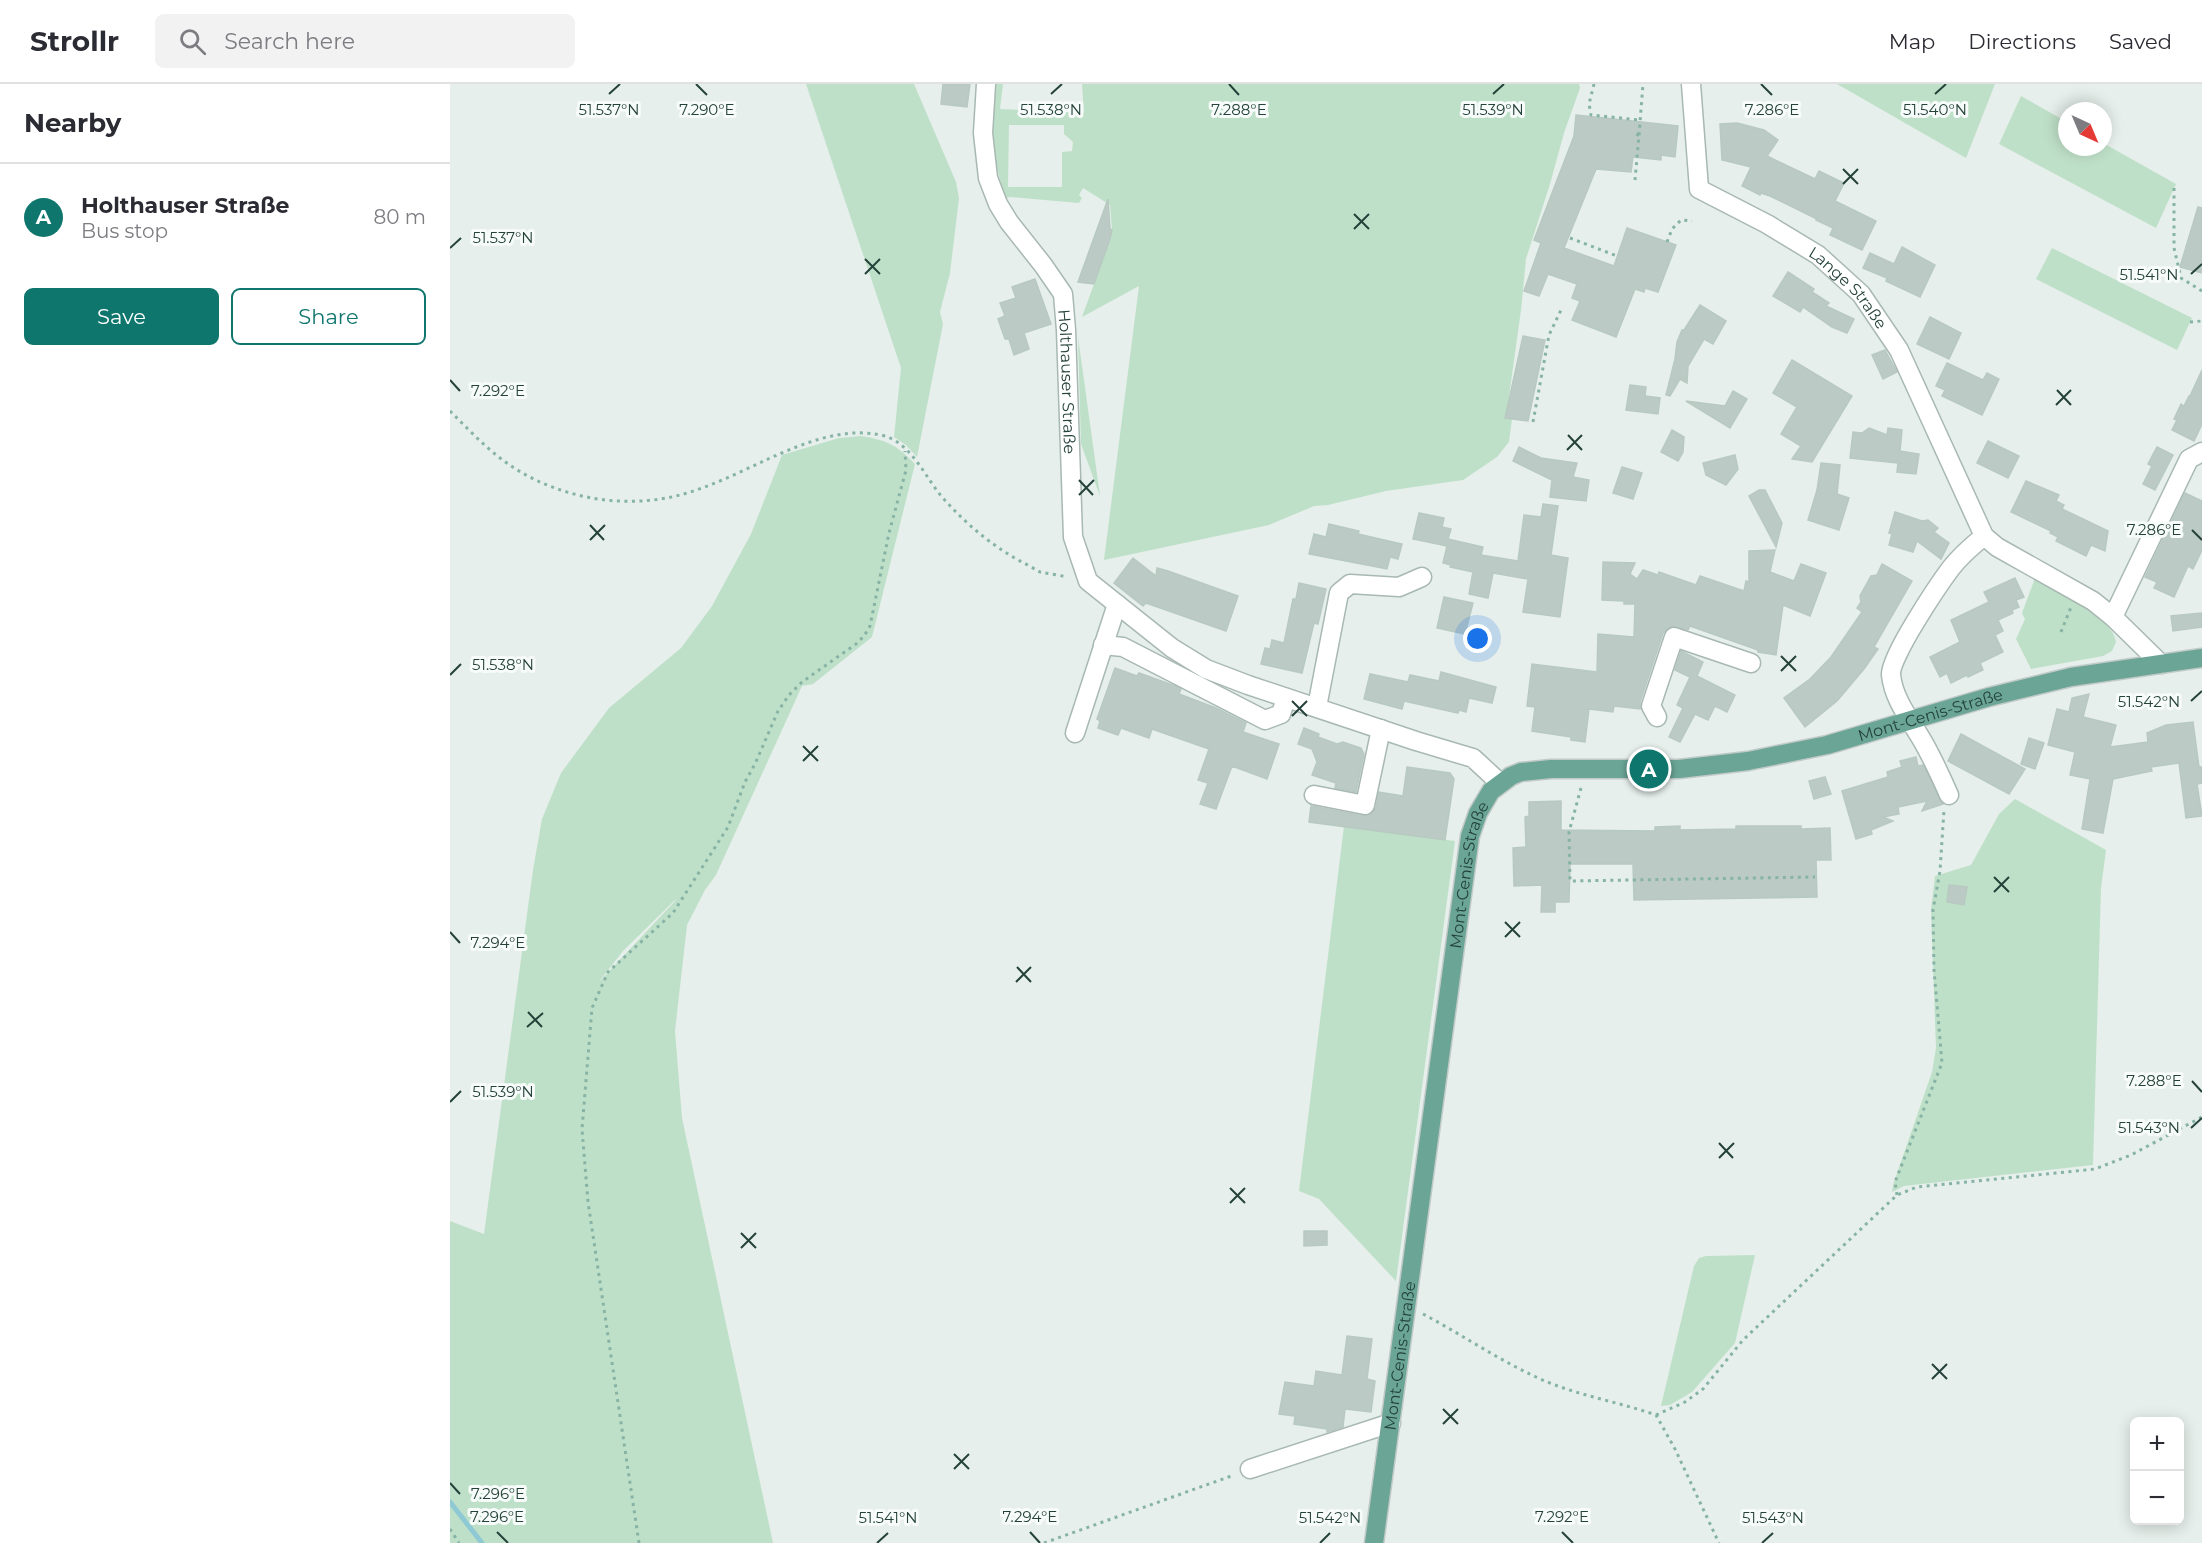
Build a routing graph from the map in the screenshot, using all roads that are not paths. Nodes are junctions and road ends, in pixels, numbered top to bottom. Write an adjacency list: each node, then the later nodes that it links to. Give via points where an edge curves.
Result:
1 (986, 84): 6 (street, Holthauser Straße, via 982,133 988,178 1009,222 1063,294 1073,537 1088,581)
2 (1690, 84): 4 (street, Lange Straße, via 1699,189 1818,255 1861,294 1899,350)
3 (2202, 452): 7 (street, via 2189,459)
4 (1984, 536): 7 (street, Lange Straße); 17 (street, via 1951,568 1893,662 1892,684)
5 (1422, 577): 15 (street, via 1399,587 1350,584 1339,593)
6 (1116, 604): 8 (street); 9 (street)
7 (2113, 617): 12 (street, Lange Straße)
8 (1103, 645): 13 (street, via 1122,647); 19 (street)
9 (1186, 656): 13 (street); 14 (street, via 1206,669)
10 (2202, 658): 12 (main road, Mont-Cenis-Straße)
11 (1751, 663): 16 (street, via 1674,637 1651,706)
12 (2161, 664): 17 (main road, Mont-Cenis-Straße, via 2071,678)
13 (1176, 681): 14 (street, via 1265,720 1281,714)
14 (1286, 698): 15 (street)
15 (1317, 707): 18 (street)
16 (1657, 717)
17 (1910, 720): 20 (main road, Mont-Cenis-Straße, via 1827,745 1748,761 1679,769 1535,770 1510,776); 22 (street)
18 (1381, 729): 20 (street, via 1473,758); 21 (street, via 1365,806)
19 (1075, 733)
20 (1500, 783): 23 (main road, Mont-Cenis-Straße, via 1483,802 1470,836)
21 (1314, 795)
22 (1949, 795)
23 (1391, 1424): 24 (street); 25 (main road, Mont-Cenis-Straße)
24 (1250, 1469)
25 (1374, 1543)

